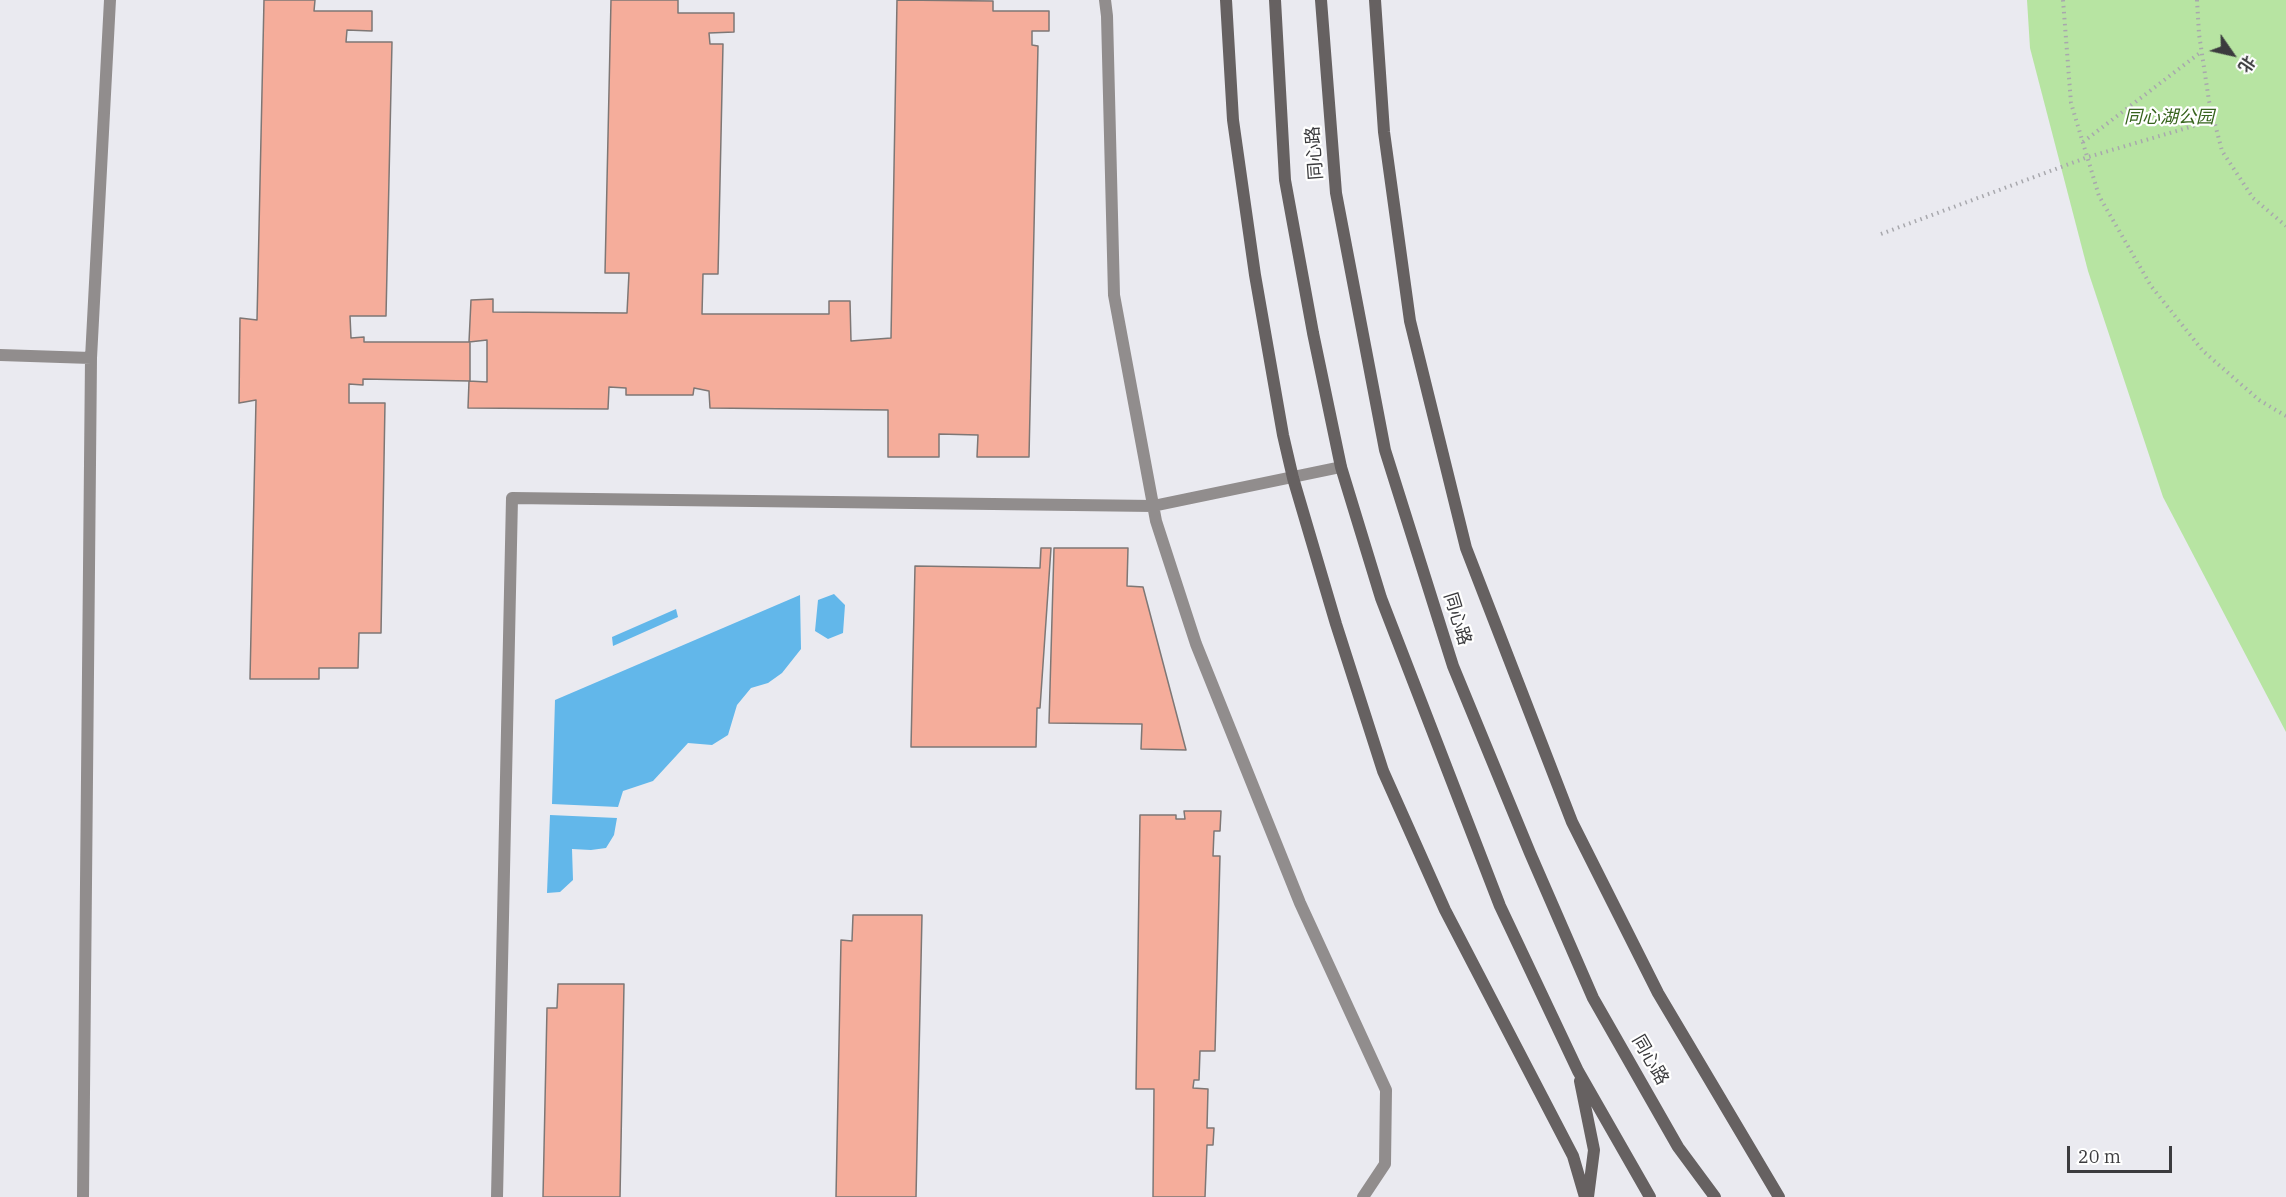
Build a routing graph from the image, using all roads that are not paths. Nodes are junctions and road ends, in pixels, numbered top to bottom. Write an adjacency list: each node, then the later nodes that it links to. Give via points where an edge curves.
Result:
1 (110, 0): 8 (lane)
2 (1105, 0): 11 (lane, via 1114,296)
3 (1226, 0): 10 (street, via 1234,131 1255,275)
4 (1275, 0): 9 (street, 同心路, via 1286,180)
5 (1321, 0): 18 (street, 同心路, via 1336,193 1385,450 1453,666 1593,998 1678,1147)
6 (1375, 0): 19 (street, via 1384,132 1410,321 1466,548 1572,822 1658,993)
7 (0, 355): 8 (lane)
8 (91, 358): 13 (lane)
9 (1341, 467): 10 (lane); 12 (street, 同心路, via 1380,598 1487,873)
10 (1293, 478): 11 (lane); 16 (street, via 1383,771 1445,910 1573,1156)
11 (1153, 506): 14 (lane, via 512,498); 15 (lane, via 1196,644 1300,903 1386,1090 1385,1164)
12 (1578, 1071): 16 (street, via 1594,1150); 17 (street, 同心路)
13 (83, 1197)
14 (497, 1197)
15 (1363, 1197)
16 (1586, 1197)
17 (1650, 1197)
18 (1715, 1197)
19 (1779, 1197)

